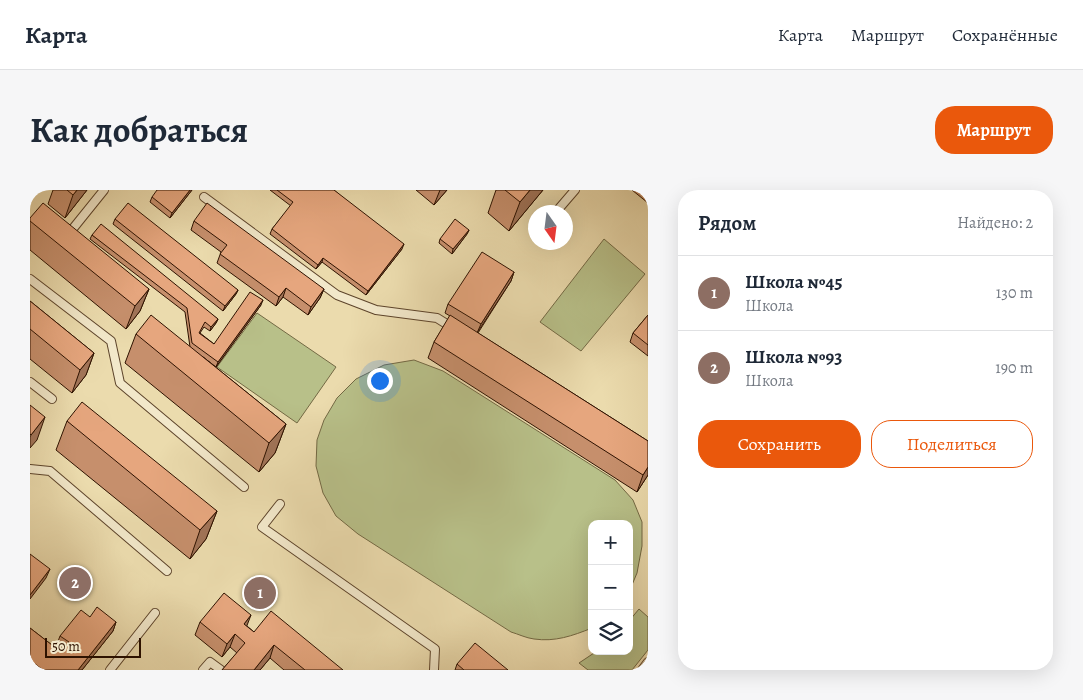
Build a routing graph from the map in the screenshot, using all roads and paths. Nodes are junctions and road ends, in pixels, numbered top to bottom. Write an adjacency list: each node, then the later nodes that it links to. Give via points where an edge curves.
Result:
1 (104, 190): 5 (lane, via 71,231)
2 (574, 190): 4 (lane)
3 (204, 198): 7 (lane, via 337,294 376,310 437,318)
4 (562, 205)
5 (57, 222)
6 (30, 279): 11 (lane, via 111,341 120,383)
7 (462, 334)
8 (30, 382): 9 (lane)
9 (52, 399)
10 (30, 469): 13 (lane, via 50,471)
11 (244, 487)
12 (280, 504): 19 (lane, via 262,527 435,649)
13 (167, 571)
14 (155, 613): 16 (lane)
15 (648, 662): 20 (lane)
16 (110, 670)
17 (203, 670): 18 (lane, via 210,662)
18 (221, 670)
19 (434, 670)
20 (642, 670)

